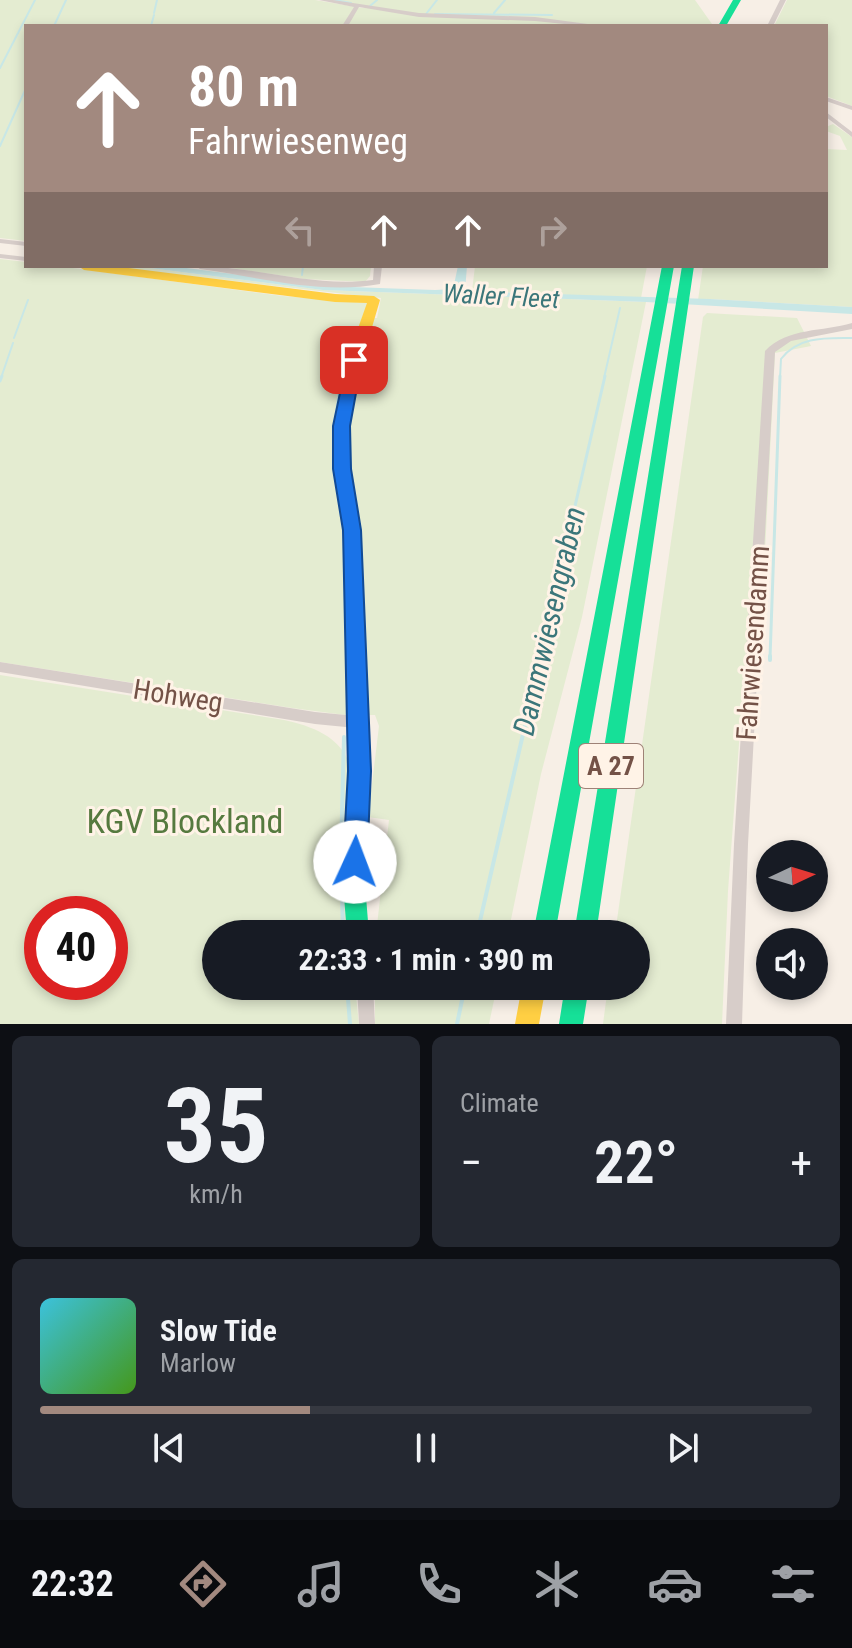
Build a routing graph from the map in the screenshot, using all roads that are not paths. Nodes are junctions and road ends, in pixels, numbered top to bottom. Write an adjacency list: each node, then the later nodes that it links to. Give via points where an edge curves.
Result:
1 (322, 0): 5 (street)
2 (737, 0): 6 (main road)
3 (750, 0): 9 (main road)
4 (783, 0): 10 (street)
5 (357, 6): 7 (street); 8 (street, via 419,15)
6 (716, 22)
7 (346, 24)
8 (581, 24)
9 (737, 24)
10 (771, 24)
11 (828, 100): 12 (street)
12 (852, 108)
13 (828, 116): 14 (street)
14 (852, 135)
15 (0, 241): 16 (street)
16 (24, 244)
17 (0, 256): 18 (street)
18 (24, 259)
19 (100, 268): 26 (main road, via 374,300 349,375 341,426 352,530)
20 (214, 268): 21 (street, via 304,281 377,282)
21 (378, 268)
22 (668, 268): 28 (main road, A 27)
23 (688, 268): 29 (main road, A 27)
24 (852, 326): 36 (street, Fahrwiesendamm, via 792,337 770,351)
25 (0, 667): 26 (street, Hohweg)
26 (356, 722): 27 (main road)
27 (357, 920)
28 (547, 920)
29 (587, 920)
30 (366, 1000): 33 (street)
31 (531, 1000): 34 (main road)
32 (575, 1000): 35 (main road)
33 (367, 1024)
34 (527, 1024)
35 (571, 1024)
36 (734, 1024)

